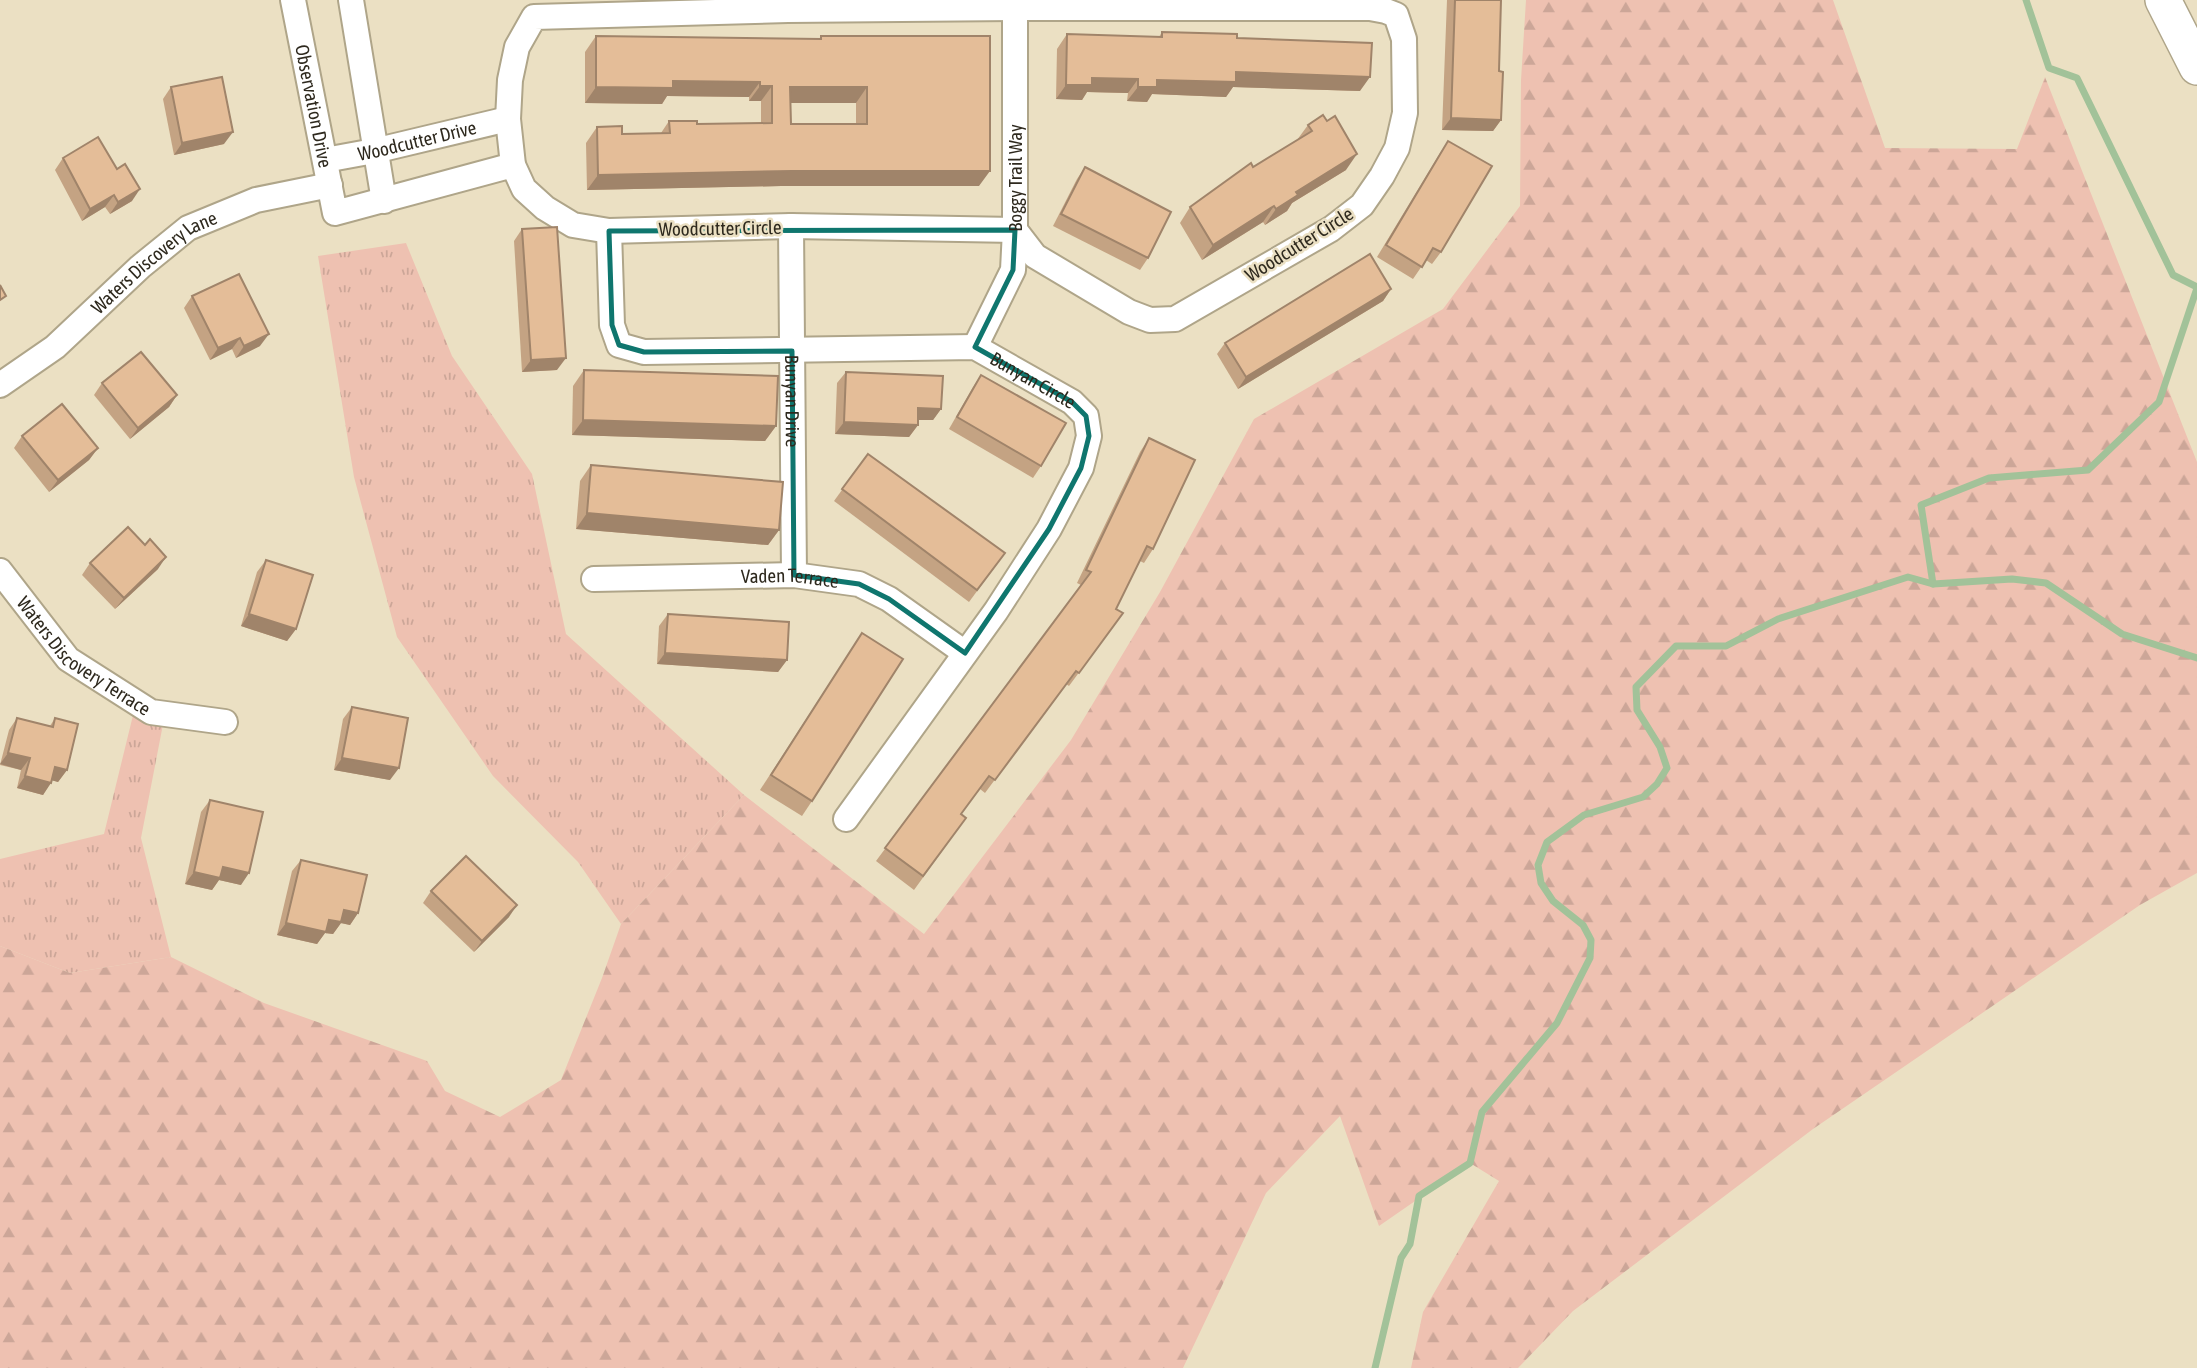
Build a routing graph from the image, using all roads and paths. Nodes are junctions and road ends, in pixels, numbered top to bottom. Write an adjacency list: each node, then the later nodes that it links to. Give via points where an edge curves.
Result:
1 (293, 0): 10 (street, Observation Drive)
2 (351, 0): 9 (street)
3 (2162, 0): 7 (highway)
4 (1015, 4): 5 (street, Woodcutter Circle); 15 (street, Boggy Trail Way); 15 (street, Woodcutter Circle, via 1386,10 1395,15 1404,39 1405,113 1397,148 1362,205 1331,229 1175,319 1150,320 1129,312 1035,256)
5 (788, 5): 6 (street, Woodcutter Circle)
6 (531, 9): 8 (street, Woodcutter Circle, via 510,80)
7 (2197, 67)
8 (508, 120): 9 (street, Woodcutter Drive); 11 (street, Woodcutter Circle)
9 (374, 151): 10 (street, Woodcutter Drive); 13 (street)
10 (325, 160): 12 (street, Observation Drive)
11 (513, 165): 13 (street); 16 (street, Woodcutter Circle, via 524,189 545,208 573,225)
12 (330, 185): 13 (street, Observation Drive, via 335,213); 19 (street, Waters Discovery Lane, via 256,200 188,228 55,346)
13 (384, 201)
14 (791, 226): 15 (street, Woodcutter Circle); 16 (street, Woodcutter Circle); 18 (street, Bunyan Drive)
15 (1015, 230): 17 (street, Boggy Trail Way, via 1013,270)
16 (609, 231): 18 (street, Bunyan Circle, via 612,325 619,345 643,352)
17 (975, 347): 18 (street, Bunyan Circle); 23 (street, Bunyan Circle, via 1072,402 1086,416 1089,436 1081,468 1049,530)
18 (792, 351): 21 (street, Bunyan Drive)
19 (0, 385)
20 (0, 571): 24 (street, Waters Discovery Terrace, via 68,659 151,712)
21 (794, 575): 22 (street, Vaden Terrace); 23 (street, Vaden Terrace, via 859,584 889,598)
22 (594, 579)
23 (965, 653): 25 (street, Bunyan Circle)
24 (225, 722)
25 (846, 819)

